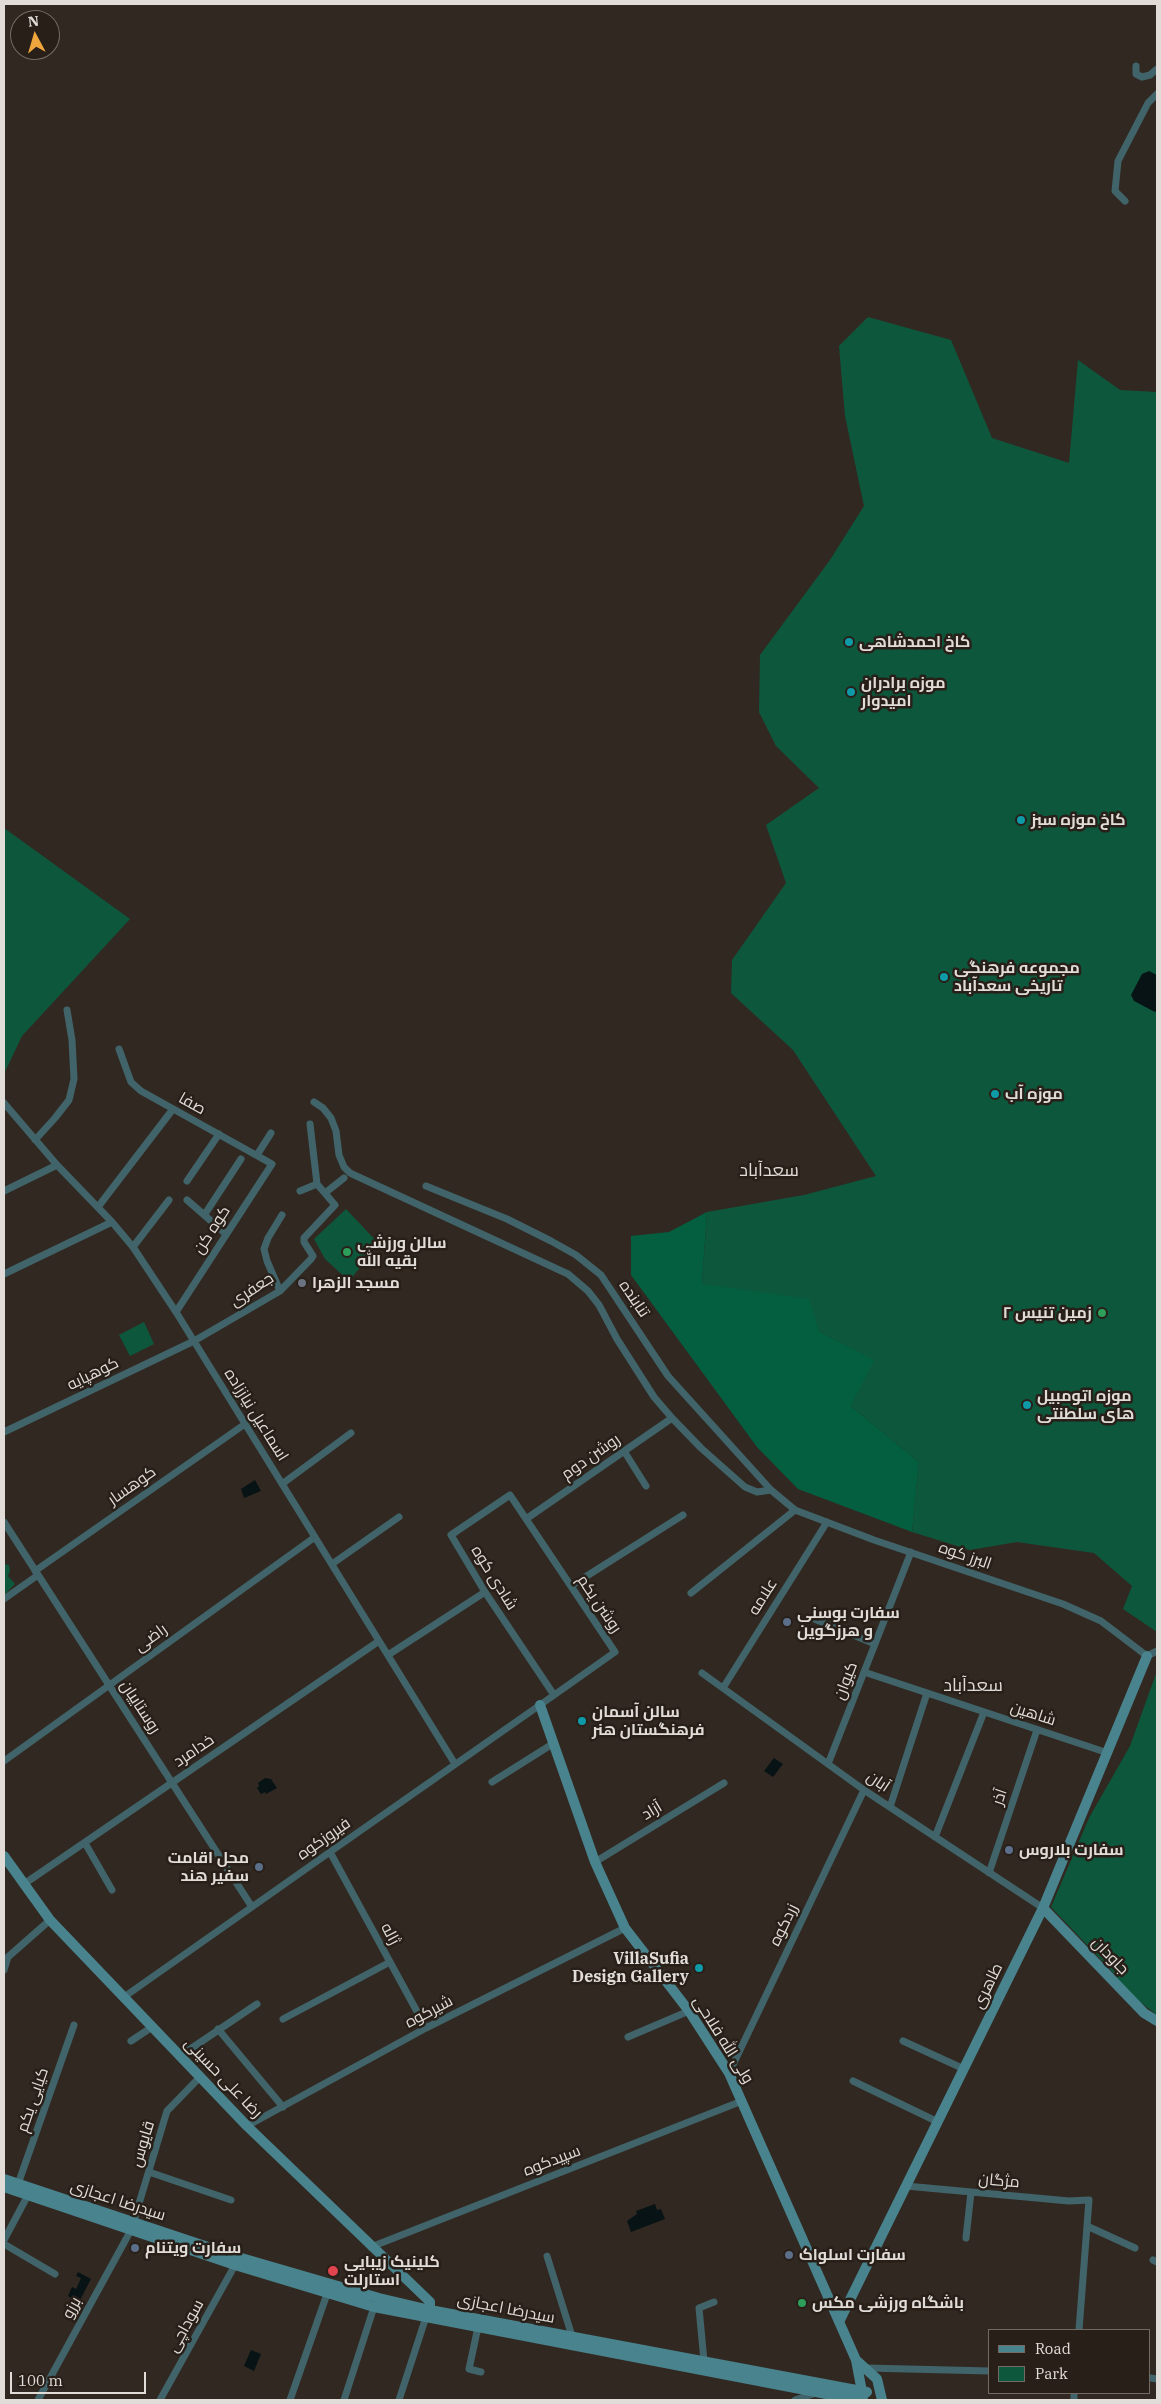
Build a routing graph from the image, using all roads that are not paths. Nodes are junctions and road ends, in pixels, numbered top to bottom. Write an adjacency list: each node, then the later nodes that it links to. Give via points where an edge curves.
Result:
1 (1136, 66): 2 (street, via 1136,74 1142,77)
2 (1157, 69)
3 (1157, 94): 4 (street, via 1148,103 1118,161 1115,191)
4 (1125, 201)
5 (67, 1010): 13 (street, via 74,1079 68,1100)
6 (119, 1049): 9 (street, صفا, via 131,1082)
7 (314, 1102): 37 (street, via 331,1118 344,1167 363,1181 568,1274 588,1291 654,1397)
8 (4, 1103): 13 (street, اسماعیل نیاززاده)
9 (173, 1109): 12 (street, صفا); 27 (street)
10 (310, 1124): 20 (street)
11 (271, 1132): 14 (street)
12 (219, 1134): 14 (street, صفا); 19 (street)
13 (35, 1140): 17 (street, اسماعیل نیاززاده)
14 (257, 1155): 16 (street, صفا)
15 (241, 1159): 28 (street)
16 (272, 1164): 31 (street, کوه کن)
17 (57, 1165): 22 (street); 27 (street, اسماعیل نیاززاده)
18 (344, 1178): 24 (street)
19 (187, 1181)
20 (317, 1184): 23 (street); 24 (street)
21 (426, 1186): 44 (street, تنابنده, via 507,1219 576,1255 601,1275 668,1376)
22 (4, 1191)
23 (300, 1191)
24 (325, 1193): 34 (street, جعفری, via 335,1205 304,1238 313,1256)
25 (169, 1200): 32 (street)
26 (187, 1200): 28 (street)
27 (98, 1207): 30 (street, اسماعیل نیاززاده)
28 (205, 1214): 31 (street)
29 (282, 1215): 34 (street, via 264,1250)
30 (112, 1222): 32 (street, اسماعیل نیاززاده); 33 (street)
31 (226, 1234): 35 (street, کوه کن)
32 (132, 1247): 35 (street, اسماعیل نیاززاده)
33 (4, 1274)
34 (280, 1290): 36 (street, جعفری)
35 (176, 1312): 36 (street, اسماعیل نیاززاده)
36 (194, 1342): 38 (street, اسماعیل نیاززاده); 39 (street, کوهپایه)
37 (672, 1418): 41 (street, روشن دوم); 44 (street, via 745,1487 757,1492)
38 (245, 1424): 42 (street, اسماعیل نیاززاده); 55 (street, کوهسار)
39 (4, 1432)
40 (351, 1433): 42 (street)
41 (624, 1451): 43 (street); 49 (street, روشن دوم)
42 (282, 1484): 52 (street, اسماعیل نیاززاده)
43 (646, 1486)
44 (771, 1490): 46 (street, البرز کوه)
45 (510, 1495): 49 (street, روشن یکم); 57 (street, شادی کوه, via 451,1535)
46 (795, 1510): 51 (street, البرز کوه); 58 (street)
47 (683, 1515): 56 (street)
48 (399, 1517): 54 (street)
49 (526, 1519): 56 (street, روشن یکم)
50 (4, 1522): 55 (street, روستاییان)
51 (827, 1522): 53 (street, البرز کوه); 69 (street, علامه)
52 (315, 1537): 54 (street, اسماعیل نیاززاده); 68 (street, راضی)
53 (911, 1552): 62 (street, کیوان); 65 (street, البرز کوه, via 1063,1604 1101,1621)
54 (332, 1564): 61 (street, اسماعیل نیاززاده)
55 (37, 1573): 59 (street, کوهسار); 68 (street, روستاییان)
56 (570, 1586): 71 (street, روشن یکم, via 615,1652)
57 (485, 1592): 64 (street); 71 (street, شادی کوه)
58 (691, 1592)
59 (4, 1599)
60 (812, 1618): 62 (street)
61 (379, 1641): 64 (street, اسماعیل نیاززاده); 81 (street, خدامرد)
62 (875, 1644): 66 (street, کیوان)
63 (1157, 1651): 65 (street)
64 (388, 1655): 78 (street, اسماعیل نیاززاده)
65 (1147, 1656): 76 (street, طاهری)
66 (864, 1672): 70 (street, شاهین); 79 (street, کیوان)
67 (702, 1673): 69 (street, آبان)
68 (109, 1685): 77 (street, راضی); 81 (street, روستاییان)
69 (723, 1688): 79 (street, آبان)
70 (927, 1693): 73 (street, شاهین); 84 (street)
71 (554, 1695): 72 (street, روشن یکم)
72 (540, 1705): 75 (street, ولی‌ الله فلاحی); 78 (street, فیروزکوه)
73 (984, 1712): 74 (street, شاهین); 85 (street)
74 (1037, 1730): 76 (street, شاهین); 90 (street, آذر)
75 (554, 1743): 80 (street); 89 (street, ولی‌ الله فلاحی)
76 (1108, 1753): 94 (street, طاهری)
77 (4, 1761)
78 (456, 1764): 87 (street, فیروزکوه)
79 (828, 1764): 83 (street, آبان)
80 (492, 1782)
81 (172, 1783): 86 (street, خدامرد); 93 (street, روستاییان)
82 (724, 1783): 89 (street, آزاد)
83 (864, 1790): 84 (street, آبان); 113 (street, زردکوه)
84 (890, 1807): 85 (street, آبان)
85 (935, 1837): 90 (street, آبان)
86 (85, 1842): 91 (street, خدامرد); 92 (street)
87 (330, 1852): 93 (street, فیروزکوه); 97 (street, ژاله)
88 (5, 1860): 91 (street, رضا علی حسینی)
89 (594, 1862): 96 (street, ولی‌ الله فلاحی)
90 (989, 1873): 94 (street, آبان)
91 (24, 1884): 95 (street, رضا علی حسینی)
92 (112, 1890)
93 (252, 1907): 99 (street, فیروزکوه)
94 (1043, 1908): 103 (street, جاودان, via 1144,2013); 112 (street, طاهری)
95 (50, 1920): 98 (street, via 8,1957); 99 (street, رضا علی حسینی)
96 (625, 1928): 101 (street, ولی‌ الله فلاحی); 106 (street, شیرکوه)
97 (390, 1962): 102 (street); 106 (street, ژاله)
98 (4, 1970)
99 (124, 1997): 105 (street, رضا علی حسینی)
100 (257, 2004): 107 (street)
101 (689, 2011): 108 (street); 113 (street, ولی‌ الله فلاحی)
102 (283, 2019)
103 (1157, 2021)
104 (74, 2025): 122 (street, کیایی یکم)
105 (152, 2027): 109 (street); 111 (street, رضا علی حسینی)
106 (426, 2028): 117 (street, شیرکوه)
107 (218, 2029): 111 (street); 117 (street)
108 (628, 2037)
109 (131, 2041)
110 (903, 2041): 112 (street)
111 (180, 2056): 114 (street, رضا علی حسینی)
112 (964, 2069): 118 (street, طاهری)
113 (728, 2073): 116 (street, ولی‌ الله فلاحی)
114 (199, 2078): 119 (street, رضا علی حسینی); 120 (street, قایوس, via 167,2111)
115 (853, 2081): 118 (street)
116 (742, 2101): 133 (street, سپیدکوه); 142 (street, ولی‌ الله فلاحی)
117 (283, 2107): 119 (street, شیرکوه)
118 (938, 2122): 123 (street, طاهری)
119 (248, 2126): 133 (street, رضا علی حسینی)
120 (149, 2172): 127 (street); 128 (street, قایوس)
121 (4, 2179): 122 (street, سیدرضا اعجازی)
122 (18, 2184): 128 (street, سیدرضا اعجازی)
123 (906, 2186): 125 (street, مژگان); 142 (street, طاهری)
124 (4, 2187): 126 (street, سیدرضا اعجازی)
125 (971, 2192): 129 (street, مژگان, via 1089,2200); 130 (street)
126 (28, 2195): 128 (street, سیدرضا اعجازی); 131 (street)
127 (231, 2200)
128 (132, 2226): 136 (street, سیدرضا اعجازی); 141 (street, سیدرضا اعجازی); 152 (street, برزو)
129 (1087, 2226): 134 (street); 144 (street)
130 (966, 2238)
131 (4, 2240)
132 (4, 2244): 137 (street)
133 (371, 2247): 141 (street, رضا علی حسینی, via 430,2302)
134 (1135, 2248)
135 (547, 2256): 145 (street)
136 (235, 2265): 138 (street, سیدرضا اعجازی); 153 (street, سوداچی)
137 (55, 2274)
138 (328, 2294): 140 (street, سیدرضا اعجازی); 154 (street)
139 (714, 2302): 146 (street, via 699,2308)
140 (374, 2307): 141 (street, سیدرضا اعجازی); 155 (street)
141 (428, 2313): 143 (street, سیدرضا اعجازی); 145 (street, سیدرضا اعجازی); 156 (street)
142 (839, 2322): 147 (street, ولی‌ الله فلاحی)
143 (478, 2327): 149 (street, via 469,2370); 150 (street, سیدرضا اعجازی)
144 (1079, 2329)
145 (572, 2336): 146 (street, سیدرضا اعجازی)
146 (704, 2362): 151 (street, سیدرضا اعجازی)
147 (861, 2364): 148 (street); 151 (street, ولی‌ الله فلاحی); 158 (street, via 877,2379)
148 (988, 2371)
149 (481, 2372)
150 (817, 2392): 151 (street, سیدرضا اعجازی); 157 (street)
151 (863, 2397)
152 (38, 2400)
153 (160, 2400)
154 (290, 2400)
155 (344, 2400)
156 (399, 2400)
157 (795, 2400)
158 (882, 2400)

